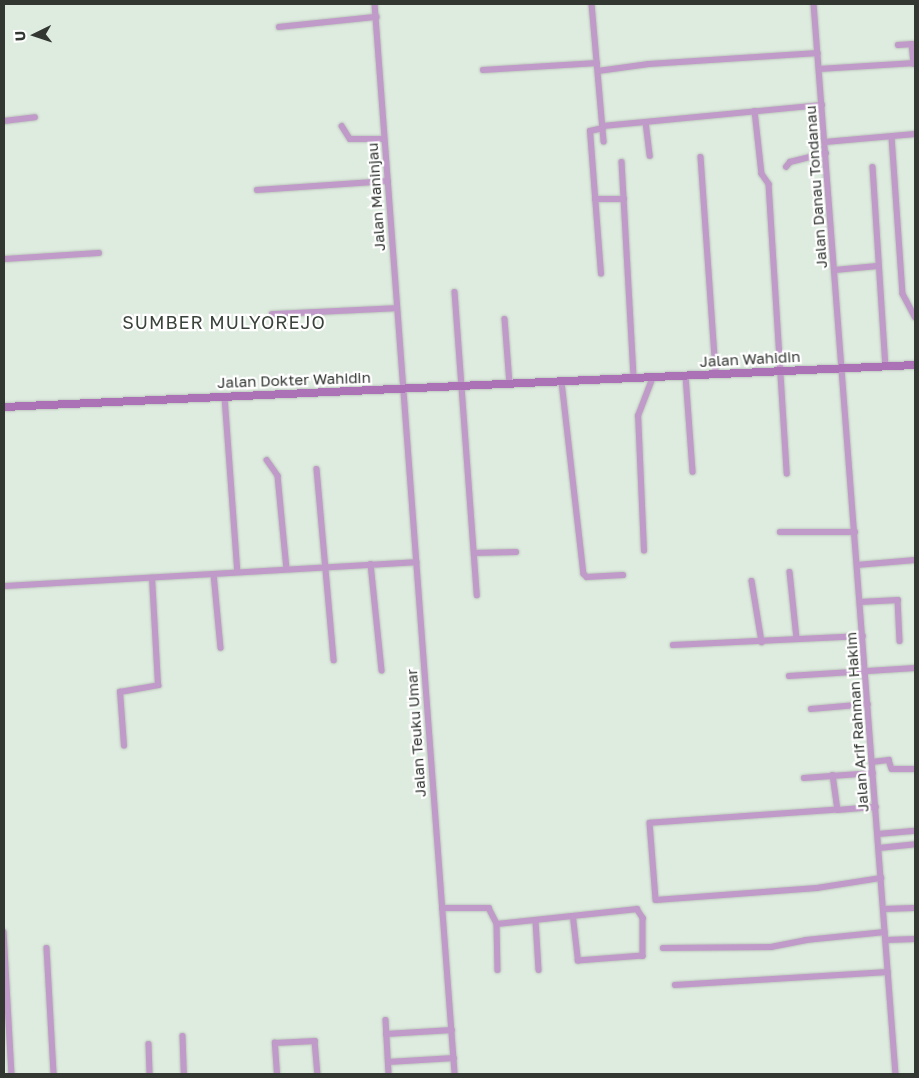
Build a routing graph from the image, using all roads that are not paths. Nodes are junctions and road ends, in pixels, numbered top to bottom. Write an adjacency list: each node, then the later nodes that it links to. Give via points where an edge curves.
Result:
1 (375, 4): 4 (street, Jalan Maninjau)
2 (592, 4): 9 (street)
3 (815, 4): 8 (street, Jalan Danau Tondanau)
4 (376, 17): 5 (street); 23 (street, Jalan Maninjau)
5 (279, 27)
6 (914, 44): 7 (street); 10 (street)
7 (898, 45)
8 (818, 53): 11 (street, Jalan Danau Tondanau); 13 (street, via 649,64)
9 (597, 63): 12 (street); 13 (street)
10 (915, 64): 11 (street)
11 (819, 69): 14 (street, Jalan Danau Tondanau)
12 (483, 70)
13 (598, 71): 20 (street)
14 (822, 105): 15 (street); 25 (street, Jalan Danau Tondanau)
15 (755, 111): 18 (street); 49 (street, via 762,174 769,184)
16 (36, 117): 17 (street)
17 (4, 121)
18 (646, 122): 20 (street); 27 (street)
19 (342, 126): 23 (street, via 350,139)
20 (603, 127): 24 (street); 34 (street, via 590,131)
21 (915, 134): 22 (street)
22 (892, 136): 25 (street); 44 (street, via 903,294)
23 (384, 139): 32 (street, Jalan Maninjau)
24 (604, 142)
25 (825, 142): 26 (street, Jalan Danau Tondanau)
26 (826, 153): 30 (street, via 790,162); 39 (street, Jalan Danau Tondanau)
27 (650, 156)
28 (701, 157): 50 (street)
29 (622, 162): 35 (street)
30 (786, 167)
31 (872, 167): 38 (street)
32 (388, 182): 33 (street); 42 (street, Jalan Maninjau)
33 (257, 190)
34 (596, 199): 35 (street); 40 (street)
35 (624, 199): 52 (street)
36 (99, 253): 37 (street)
37 (4, 259)
38 (877, 266): 39 (street); 47 (street)
39 (835, 270): 48 (street, Jalan Danau Tondanau)
40 (601, 274)
41 (455, 292): 57 (street)
42 (397, 308): 43 (street); 58 (street, Jalan Maninjau)
43 (272, 314)
44 (915, 317)
45 (505, 318): 56 (street)
46 (915, 365): 47 (street, Jalan Wahidin)
47 (886, 366): 48 (street, Jalan Wahidin)
48 (842, 368): 49 (street, Jalan Wahidin); 66 (street, Jalan Arif Rahman Hakim)
49 (780, 372): 50 (street, Jalan Wahidin); 64 (street)
50 (716, 374): 51 (street, Jalan Wahidin)
51 (686, 376): 53 (street, Jalan Wahidin); 63 (street)
52 (634, 378): 53 (street, Jalan Wahidin); 54 (street, Jalan Wahidin)
53 (653, 378): 68 (street, via 638,416)
54 (585, 381): 55 (street, Jalan Dokter Wahidin)
55 (562, 382): 56 (street, Jalan Dokter Wahidin); 79 (street, via 584,574 588,577)
56 (510, 384): 57 (street, Jalan Dokter Wahidin)
57 (463, 386): 58 (street, Jalan Dokter Wahidin); 69 (street)
58 (403, 389): 59 (street, Jalan Dokter Wahidin); 71 (street, Jalan Teuku Umar)
59 (225, 397): 60 (street, Jalan Dokter Wahidin); 76 (street)
60 (4, 406)
61 (267, 460): 75 (street, via 278,476)
62 (318, 469): 74 (street)
63 (693, 472)
64 (787, 473)
65 (780, 532): 66 (street)
66 (855, 532): 73 (street, Jalan Arif Rahman Hakim)
67 (516, 552): 69 (street)
68 (644, 552)
69 (474, 553): 83 (street)
70 (915, 560): 73 (street)
71 (416, 562): 72 (street); 111 (street, Jalan Teuku Umar)
72 (370, 564): 74 (street); 93 (street)
73 (857, 565): 84 (street, Jalan Arif Rahman Hakim)
74 (327, 567): 75 (street); 91 (street)
75 (287, 569): 76 (street)
76 (238, 572): 78 (street)
77 (790, 572): 86 (street)
78 (214, 574): 80 (street); 90 (street)
79 (623, 575)
80 (152, 578): 82 (street); 98 (street, via 158,685 120,692)
81 (752, 581): 88 (street)
82 (4, 586)
83 (476, 595)
84 (860, 602): 85 (street, Jalan Arif Rahman Hakim); 87 (street, via 898,600)
85 (863, 636): 86 (street); 94 (street, Jalan Arif Rahman Hakim)
86 (797, 640): 88 (street)
87 (900, 641)
88 (762, 642): 89 (street)
89 (673, 645)
90 (221, 648)
91 (334, 660)
92 (915, 668): 94 (street)
93 (382, 670)
94 (865, 671): 95 (street); 96 (street, Jalan Arif Rahman Hakim)
95 (789, 676)
96 (868, 704): 97 (street); 99 (street, Jalan Arif Rahman Hakim)
97 (811, 709)
98 (124, 746)
99 (872, 762): 100 (street, via 889,760 892,770); 101 (street, Jalan Arif Rahman Hakim)
100 (915, 769)
101 (873, 773): 102 (street); 104 (street, Jalan Arif Rahman Hakim)
102 (833, 776): 103 (street); 105 (street)
103 (804, 778)
104 (876, 807): 105 (street); 107 (street, Jalan Arif Rahman Hakim)
105 (838, 810): 110 (street, via 650,823 656,900 817,888)
106 (915, 831): 107 (street)
107 (878, 834): 109 (street, Jalan Arif Rahman Hakim)
108 (915, 844): 109 (street)
109 (879, 848): 110 (street, Jalan Arif Rahman Hakim)
110 (881, 878): 113 (street, Jalan Arif Rahman Hakim)
111 (442, 908): 116 (street, via 489,908); 128 (street, Jalan Teuku Umar)
112 (913, 908): 113 (street)
113 (884, 909): 118 (street, Jalan Arif Rahman Hakim)
114 (573, 918): 114 (street, via 578,962 644,956 643,918 637,909); 115 (street)
115 (536, 921): 116 (street); 124 (street)
116 (497, 924): 123 (street)
117 (4, 932): 134 (street)
118 (885, 932): 120 (street, Jalan Arif Rahman Hakim); 122 (street, via 771,947)
119 (915, 939): 120 (street)
120 (886, 940): 125 (street, Jalan Arif Rahman Hakim)
121 (47, 948): 135 (street)
122 (663, 948)
123 (498, 970)
124 (539, 970)
125 (888, 972): 126 (street); 142 (street, Jalan Arif Rahman Hakim)
126 (675, 985)
127 (386, 1020): 129 (street)
128 (452, 1030): 129 (street); 132 (street, Jalan Teuku Umar)
129 (386, 1034): 133 (street)
130 (183, 1036): 137 (street)
131 (149, 1044): 136 (street)
132 (454, 1058): 133 (street); 141 (street, Jalan Teuku Umar)
133 (388, 1062): 140 (street)
134 (12, 1074)
135 (54, 1074)
136 (150, 1074)
137 (184, 1074)
138 (278, 1074): 139 (street, via 275,1043 316,1041)
139 (318, 1074)
140 (389, 1074)
141 (455, 1074)
142 (896, 1074)

